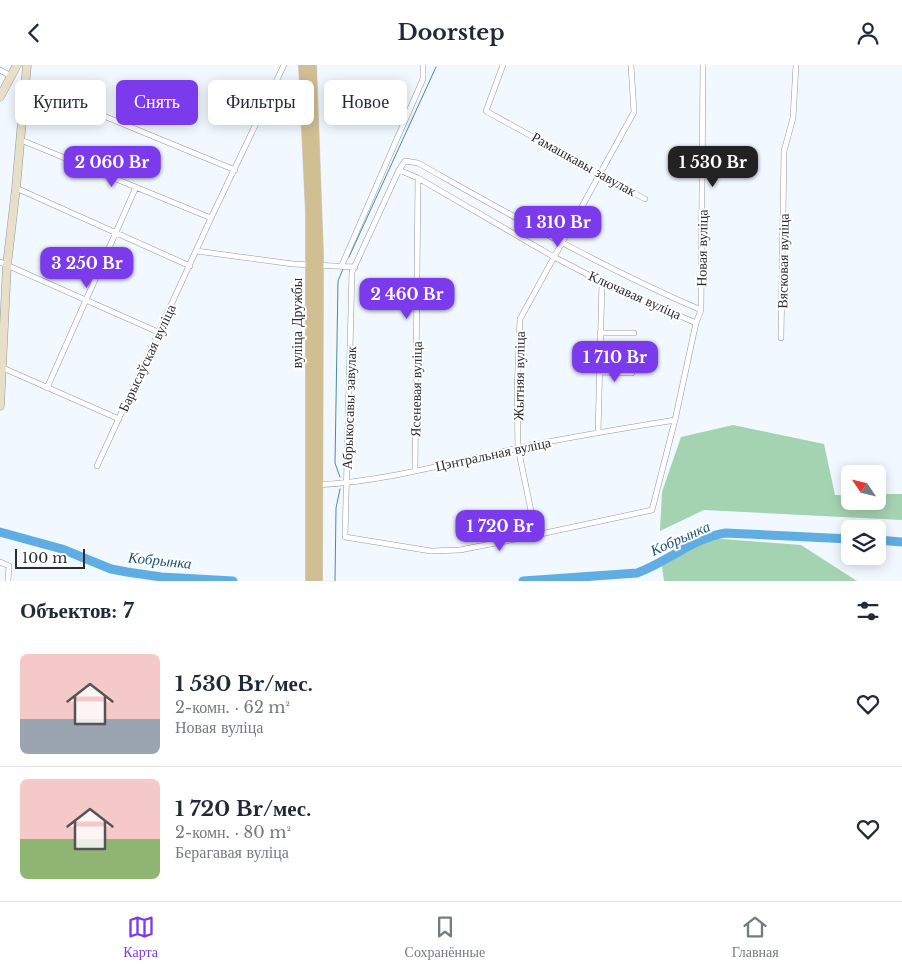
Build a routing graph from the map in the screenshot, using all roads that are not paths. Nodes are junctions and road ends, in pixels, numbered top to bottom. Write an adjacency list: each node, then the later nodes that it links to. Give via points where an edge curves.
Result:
1 (16, 65): 12 (main road)
2 (28, 65): 13 (main road)
3 (284, 65): 18 (street, Барысаўская вуліца)
4 (303, 65): 31 (main road, вуліца Дружбы)
5 (311, 65): 31 (main road, вуліца Дружбы)
6 (423, 65): 32 (street, via 423,79)
7 (503, 65): 20 (street, Рамашкавы завулак, via 486,111)
8 (632, 65): 20 (street, Жытняя вуліца, via 634,112)
9 (703, 65): 37 (street, Новая вуліца)
10 (796, 65): 42 (street, Вясковая вуліца, via 793,118 784,151)
11 (0, 70): 12 (street)
12 (11, 76): 14 (main road)
13 (26, 80)
14 (0, 97)
15 (106, 117): 18 (street)
16 (22, 125): 17 (main road)
17 (21, 140): 22 (street); 23 (main road)
18 (235, 170): 25 (street, Барысаўская вуліца)
19 (399, 170): 21 (street); 27 (street, Ключавая вуліца, via 405,161 418,163); 34 (street, Абрыкосавы завулак)
20 (600, 175): 24 (street, Рамашкавы завулак); 27 (street, Жытняя вуліца)
21 (418, 178): 29 (street, Ключавая вуліца); 53 (street, Ясеневая вуліца)
22 (136, 187): 25 (street); 26 (street)
23 (16, 188): 26 (street); 30 (main road)
24 (646, 199)
25 (211, 218): 28 (street, Барысаўская вуліца)
26 (116, 233): 33 (street); 36 (street)
27 (562, 243): 29 (street, Жытняя вуліца); 37 (street, Ключавая вуліца)
28 (196, 251): 31 (street); 33 (street, Барысаўская вуліца)
29 (554, 257): 35 (street, Ключавая вуліца); 51 (street, Жытняя вуліца, via 520,319)
30 (4, 263): 36 (street); 43 (main road)
31 (314, 265): 32 (street); 55 (main road, вуліца Дружбы, via 318,315); 55 (main road, вуліца Дружбы, via 310,437)
32 (342, 265): 34 (street)
33 (190, 266): 39 (street, Барысаўская вуліца)
34 (355, 267): 54 (street, Абрыкосавы завулак, via 352,271)
35 (602, 282): 38 (street, Ключавая вуліца); 40 (street)
36 (85, 299): 39 (street); 46 (street)
37 (701, 310): 38 (street)
38 (696, 323): 49 (street)
39 (158, 332): 48 (street, Барысаўская вуліца)
40 (600, 333): 41 (street); 44 (street)
41 (634, 333)
42 (781, 338)
43 (2, 368): 46 (street); 47 (main road)
44 (599, 373): 45 (street); 50 (street)
45 (632, 373)
46 (47, 388): 48 (street)
47 (0, 407)
48 (119, 419): 52 (street, Барысаўская вуліца)
49 (675, 420): 50 (street, Цэнтральная вуліца); 56 (street, via 652,510)
50 (598, 433): 51 (street, Цэнтральная вуліца)
51 (518, 448): 53 (street, Цэнтральная вуліца); 56 (street, Жытняя вуліца)
52 (97, 466)
53 (415, 471): 54 (street, Цэнтральная вуліца)
54 (346, 482): 55 (street, Цэнтральная вуліца); 56 (street, Абрыкосавы завулак, via 345,537 431,551 460,550)
55 (315, 485): 59 (main road, вуліца Дружбы); 60 (main road, вуліца Дружбы)
56 (536, 535)
57 (0, 562): 58 (street, via 9,566)
58 (8, 581)
59 (310, 581)
60 (318, 581)

